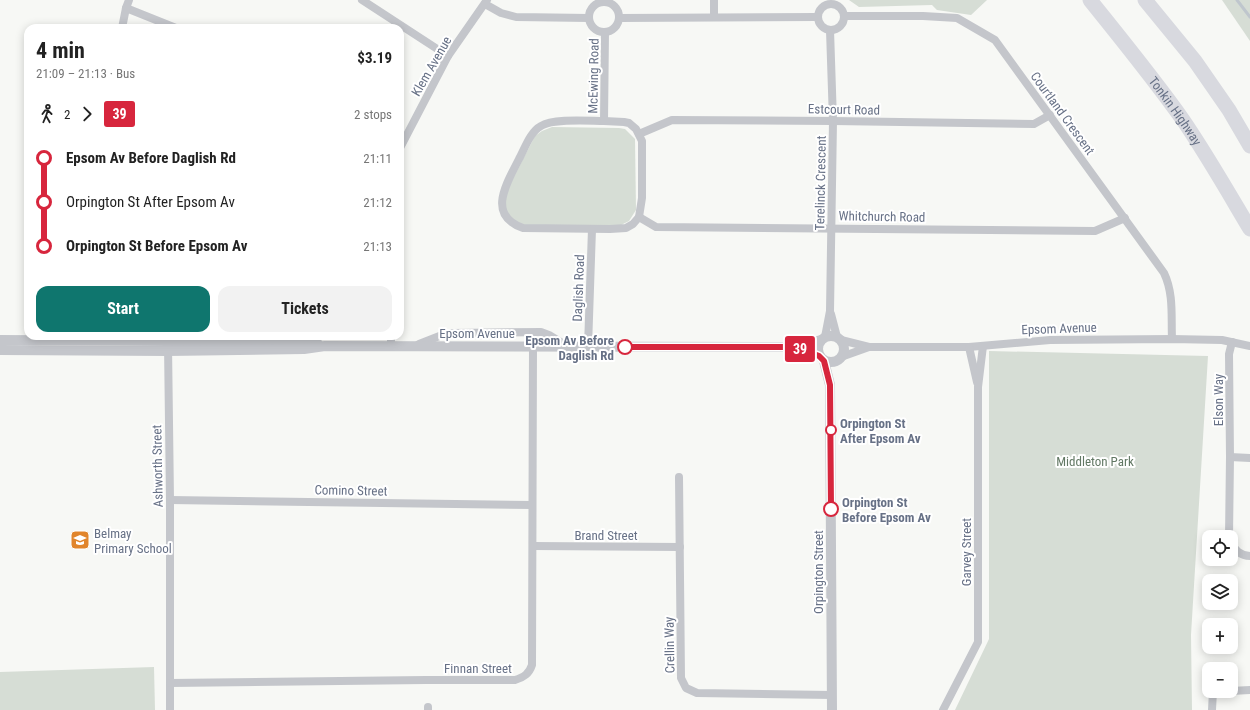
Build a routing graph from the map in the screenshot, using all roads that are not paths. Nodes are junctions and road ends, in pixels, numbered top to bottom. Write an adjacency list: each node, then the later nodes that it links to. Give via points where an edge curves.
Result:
1 (362, 0): 16 (street)
2 (714, 0): 10 (street)
3 (1090, 0): 31 (highway, Tonkin Highway, via 1153,78 1183,120)
4 (1145, 0): 26 (highway, via 1195,61)
5 (604, 1): 12 (street, via 595,4 590,10); 13 (street, via 613,4)
6 (486, 2): 12 (street, via 501,13 516,17); 20 (street, Klem Avenue)
7 (831, 2): 9 (street, via 840,7); 11 (street, via 821,8)
8 (127, 4): 14 (street); 15 (street)
9 (844, 16): 18 (street, via 841,25); 21 (street, Courtland Crescent, via 957,18 995,40)
10 (714, 17): 11 (street); 13 (street)
11 (817, 17): 18 (street, via 822,28)
12 (589, 18): 19 (street, via 591,25)
13 (619, 18): 19 (street, via 616,26)
14 (123, 24)
15 (168, 24)
16 (399, 24)
17 (404, 27): 20 (street)
18 (830, 30): 23 (street, Terelinck Crescent)
19 (605, 32): 22 (street, McEwing Road)
20 (448, 56): 25 (street, Klem Avenue)
21 (1050, 115): 23 (street, Estcourt Road, via 1034,124); 28 (street, Courtland Crescent)
22 (604, 121): 24 (street, via 629,123); 30 (street, via 548,122 539,126 532,134 503,192 504,214 514,225 523,228)
23 (833, 121): 24 (street, Estcourt Road, via 672,120); 29 (street, Terelinck Crescent)
24 (639, 134): 27 (street, via 642,141 642,198)
25 (404, 140)
26 (1250, 146)
27 (639, 217): 29 (street, Whitchurch Road, via 656,227); 30 (street, via 626,228)
28 (1125, 218): 29 (street, Whitchurch Road, via 1095,230); 35 (street, Courtland Crescent, via 1168,282 1171,295)
29 (831, 228): 32 (street, Terelinck Crescent)
30 (592, 229): 49 (street, Daglish Road)
31 (1250, 229)
32 (830, 311): 33 (street, Terelinck Crescent); 34 (street, Terelinck Crescent)
33 (823, 338): 34 (street, via 831,335); 50 (street, Epsom Avenue); 55 (street, via 817,348)
34 (839, 339): 51 (street, Epsom Avenue); 56 (street, via 844,349)
35 (1172, 339): 42 (street, Epsom Avenue); 47 (street, Epsom Avenue, via 1050,340)
36 (0, 340): 37 (street, Epsom Avenue)
37 (24, 340)
38 (96, 340): 54 (street)
39 (114, 340): 43 (street, Epsom Avenue)
40 (391, 341): 41 (street, Epsom Avenue, via 325,346 308,342); 44 (street, Epsom Avenue)
41 (279, 342): 43 (street, Epsom Avenue)
42 (1232, 342): 48 (street, Epsom Avenue); 59 (street, Elson Way, via 1229,354)
43 (168, 346): 54 (street, Epsom Avenue); 62 (street, Ashworth Street)
44 (414, 346): 45 (street, Epsom Avenue); 46 (street, via 442,334 541,332)
45 (533, 346): 46 (street, Epsom Avenue); 63 (street, Finnan Street)
46 (568, 346): 49 (street, Epsom Avenue)
47 (983, 346): 52 (street, Epsom Avenue); 58 (street, Garvey Street)
48 (1250, 346)
49 (588, 347): 50 (street, Epsom Avenue)
50 (796, 347): 55 (street, Epsom Avenue)
51 (869, 347): 52 (street, Epsom Avenue); 56 (street, Epsom Avenue)
52 (968, 347): 58 (street, Garvey Street)
53 (0, 350): 54 (street, Epsom Avenue)
54 (96, 350)
55 (822, 358): 56 (street, via 833,362); 57 (street, Orpington Street)
56 (840, 359): 57 (street, Orpington Street)
57 (830, 385): 72 (street, Orpington Street)
58 (978, 387): 76 (street, Garvey Street, via 978,642)
59 (1230, 457): 60 (street); 64 (street, Elson Way)
60 (1250, 458)
61 (679, 477): 66 (street, Crellin Way)
62 (170, 500): 63 (street, Comino Street); 69 (street, Ashworth Street)
63 (532, 505): 65 (street, Finnan Street)
64 (1228, 530)
65 (533, 546): 66 (street, Brand Street); 69 (street, Finnan Street, via 532,664 526,676 515,680)
66 (680, 547): 72 (street, Crellin Way, via 682,678 686,688 697,694)
67 (1238, 551): 68 (street)
68 (1250, 556)
69 (170, 683): 74 (street, Ashworth Street)
70 (1250, 690): 71 (street)
71 (1238, 691)
72 (832, 695): 75 (street, Orpington Street)
73 (1213, 698): 77 (street)
74 (170, 710)
75 (832, 710)
76 (943, 710)
77 (1212, 710)

